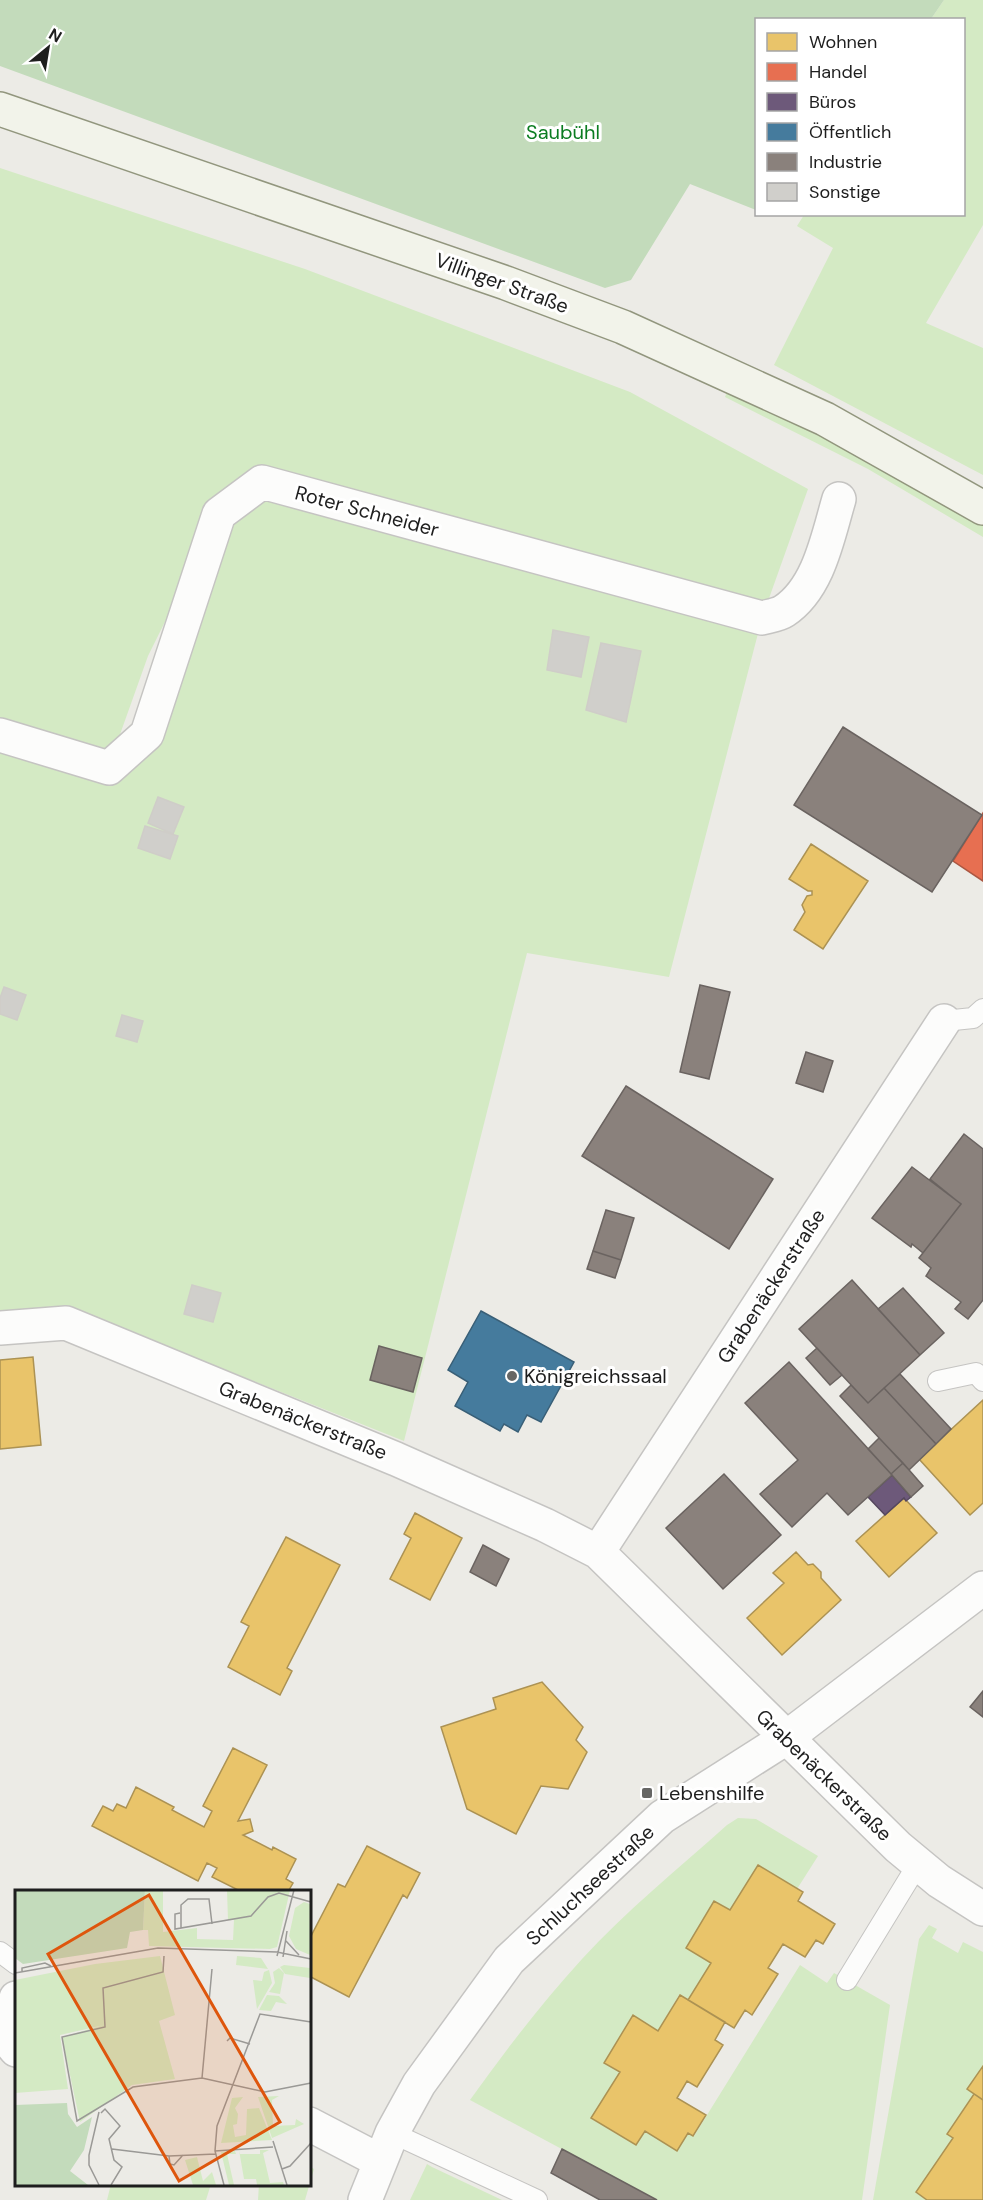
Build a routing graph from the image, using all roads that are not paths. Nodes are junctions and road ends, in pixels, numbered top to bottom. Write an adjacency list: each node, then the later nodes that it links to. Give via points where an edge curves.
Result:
1 (0, 109): 3 (main road, Villinger Straße, via 495,279 623,327 825,419)
2 (839, 499): 4 (street, Roter Schneider, via 816,571 803,593 783,612 762,618 262,482 219,514 147,734 109,768)
3 (983, 508)
4 (0, 735)
5 (983, 1009): 6 (lane, via 973,1018)
6 (944, 1021): 10 (street, Grabenäckerstraße)
7 (0, 1328): 10 (street, Grabenäckerstraße, via 66,1323 396,1459)
8 (938, 1381): 9 (lane, via 976,1373)
9 (983, 1381)
10 (598, 1552): 12 (street, Grabenäckerstraße)
11 (983, 1588): 12 (street, Schluchseestraße)
12 (786, 1738): 13 (street, Grabenäckerstraße); 21 (street, Schluchseestraße, via 662,1817 508,1960 419,2084)
13 (918, 1864): 14 (street, Grabenäckerstraße); 17 (lane)
14 (983, 1909)
15 (0, 1953): 16 (lane)
16 (15, 1964)
17 (847, 1980)
18 (15, 2002): 19 (street, via 6,2038)
19 (15, 2049)
20 (310, 2124): 21 (street)
21 (386, 2147): 22 (street, Schluchseestraße); 23 (lane)
22 (365, 2200)
23 (537, 2200)

